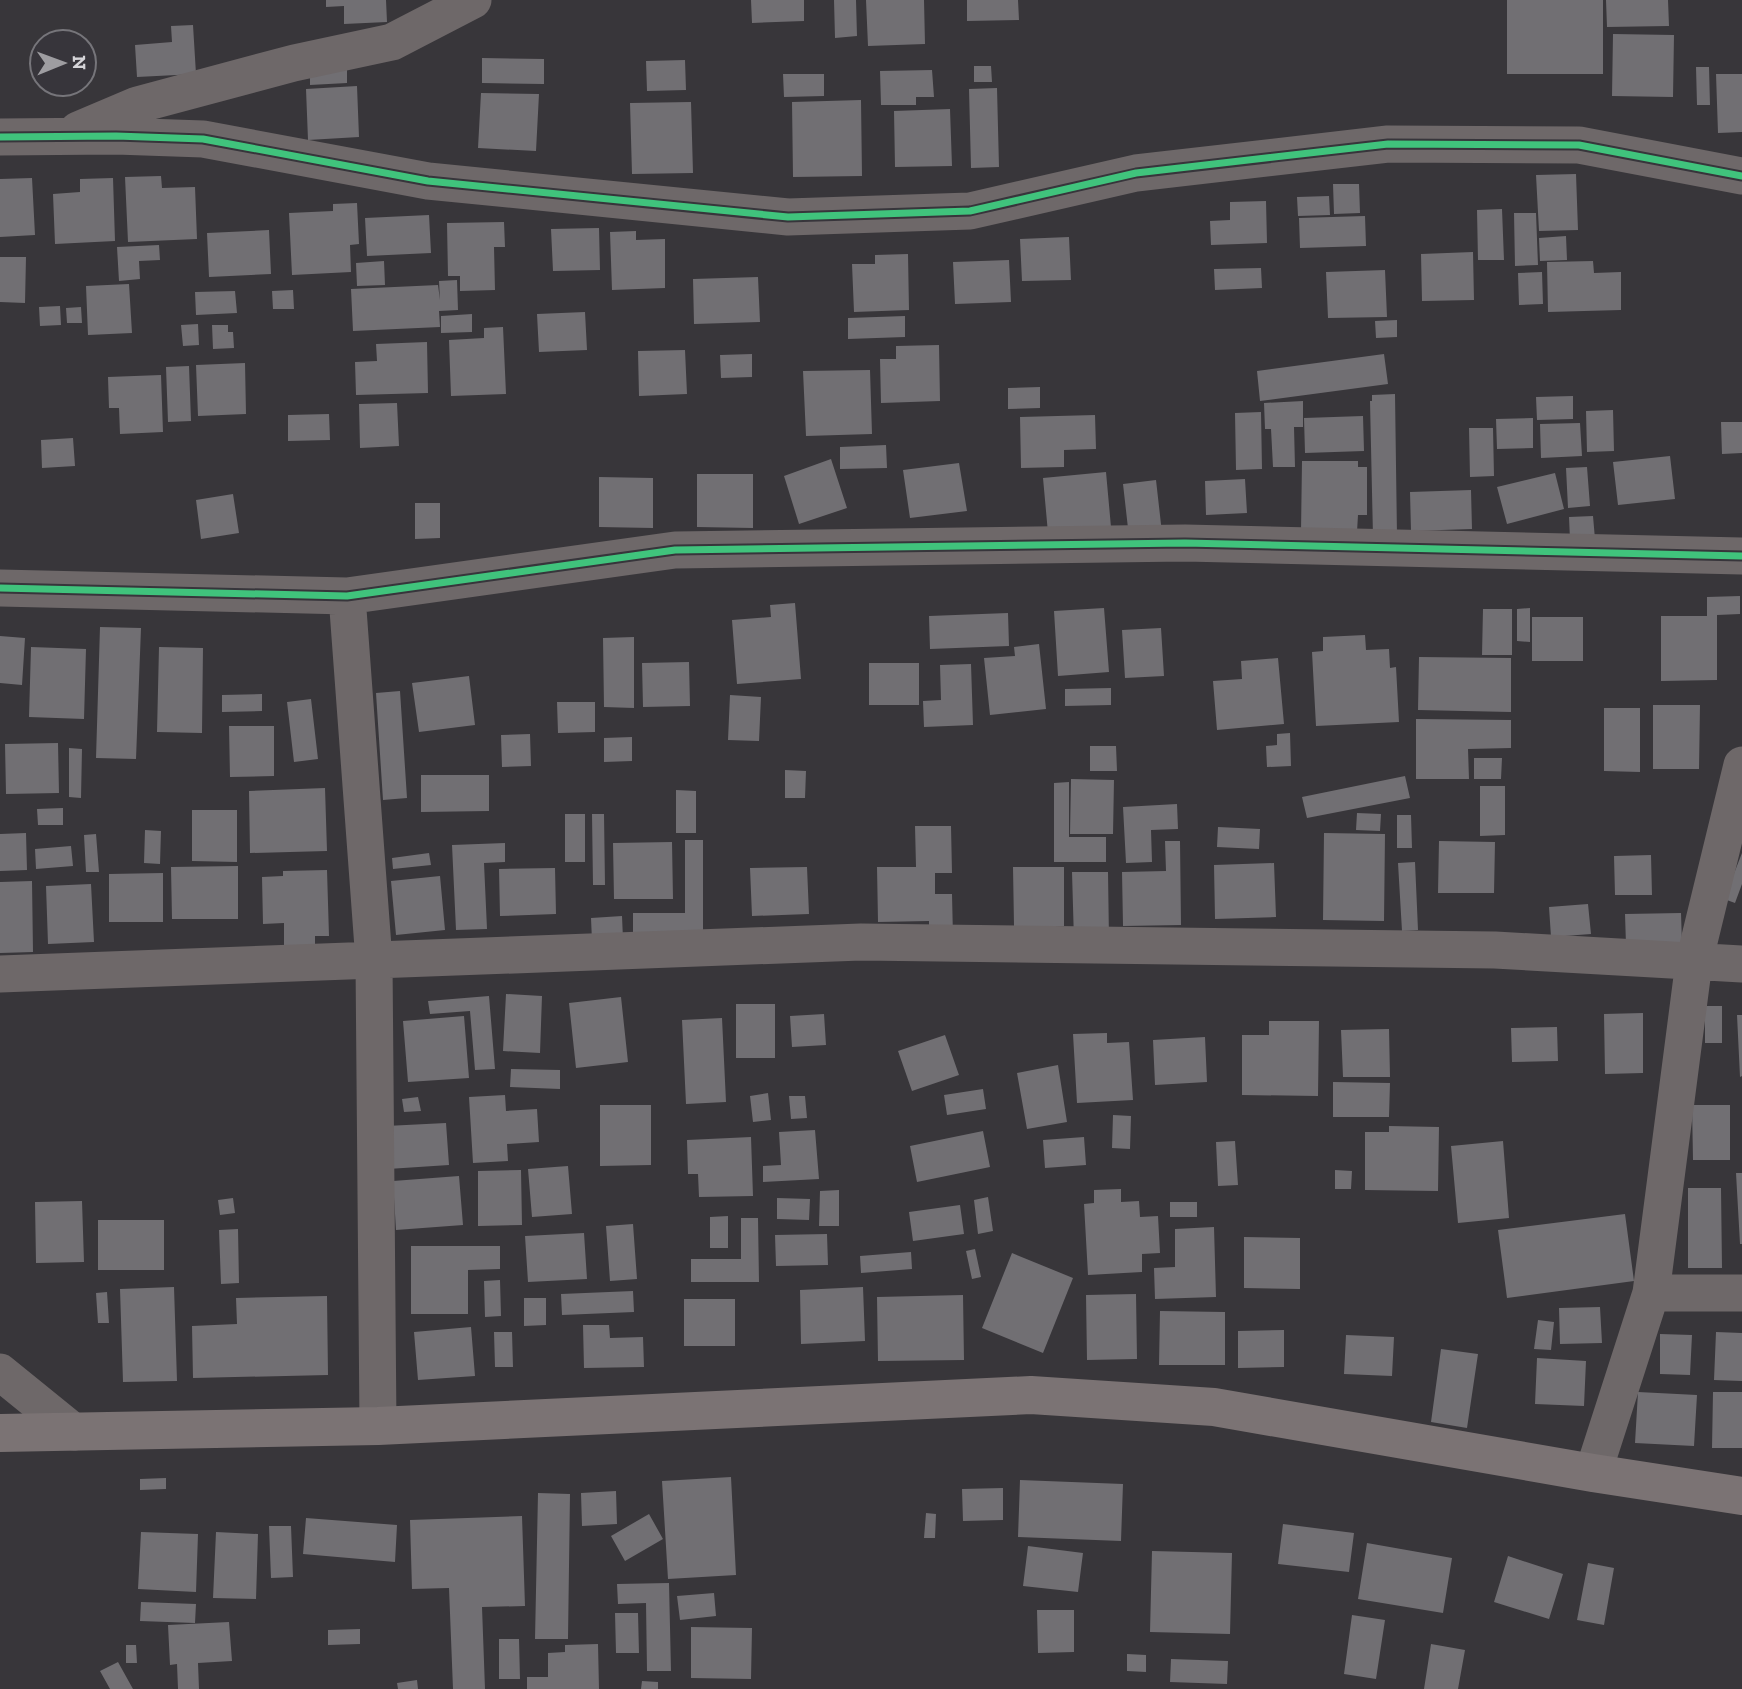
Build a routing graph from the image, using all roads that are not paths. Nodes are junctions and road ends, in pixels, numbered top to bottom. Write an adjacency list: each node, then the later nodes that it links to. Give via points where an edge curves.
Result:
1 (473, 0): 3 (street, via 392,42 137,105)
2 (0, 137): 3 (street)
3 (63, 137): 4 (street, via 203,139 428,181 788,217 970,211 1136,173 1388,144 1579,145)
4 (1742, 176)
5 (1742, 555): 7 (street, via 1185,543 674,550)
6 (0, 588): 7 (street)
7 (347, 596): 9 (street)
8 (1742, 765): 10 (street)
9 (374, 961): 10 (street, via 861,942 1495,950); 12 (street); 16 (street)
10 (1694, 962): 11 (street); 13 (street)
11 (1742, 964)
12 (0, 974)
13 (1651, 1293): 14 (street); 19 (street)
14 (1742, 1293)
15 (0, 1372): 17 (street)
16 (378, 1426): 17 (main road); 19 (main road, via 1031,1395 1214,1407)
17 (74, 1432): 18 (main road)
18 (0, 1433)
19 (1593, 1473): 20 (main road)
20 (1742, 1496)

